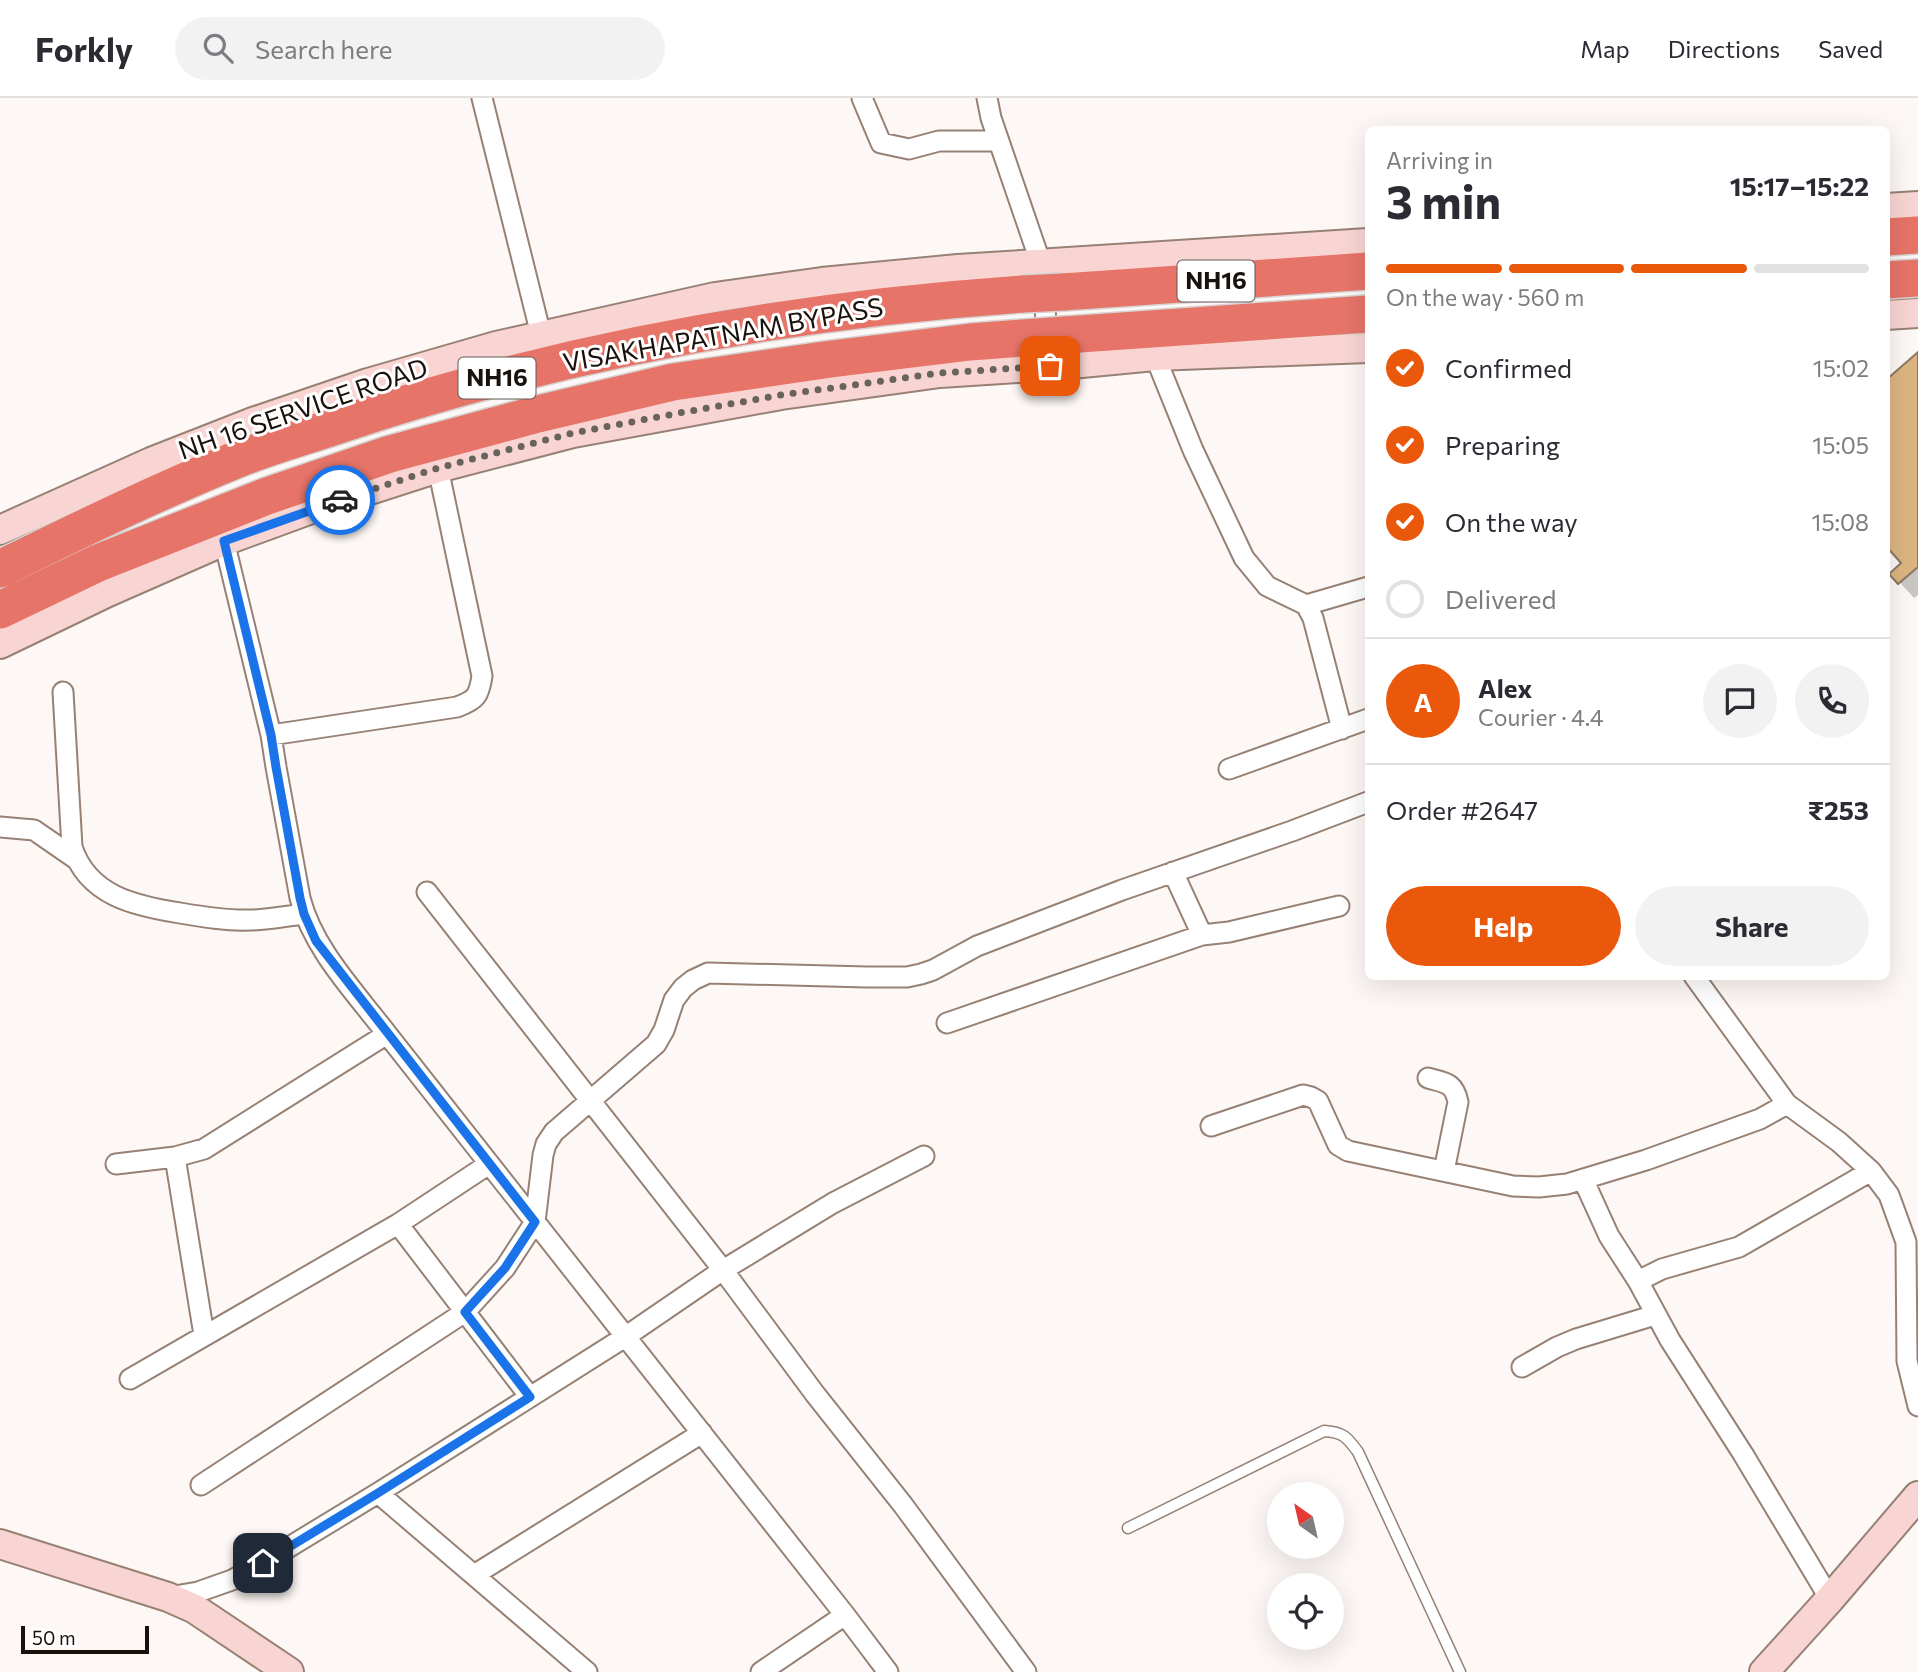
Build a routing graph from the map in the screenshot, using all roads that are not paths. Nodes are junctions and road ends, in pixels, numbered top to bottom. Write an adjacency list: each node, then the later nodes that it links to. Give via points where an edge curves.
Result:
1 (482, 98): 17 (street)
2 (862, 98): 4 (street, via 881,143 909,149 939,141)
3 (987, 98): 4 (street)
4 (999, 141): 11 (street)
5 (1918, 206): 6 (street)
6 (1890, 208)
7 (1918, 235): 8 (highway)
8 (1890, 237)
9 (1365, 243): 11 (street, NH 16 SERVICE ROAD)
10 (1365, 271): 11 (highway, NH16)
11 (1052, 278): 17 (street, NH 16 SERVICE ROAD, via 958,269 863,278 715,297); 19 (street); 24 (highway, VISAKHAPATNAM BYPASS / NH16, bridge, via 1023,295 798,316 537,367 241,458 125,507)
12 (1918, 278): 13 (highway)
13 (1890, 281)
14 (1918, 313): 16 (street)
15 (1365, 314): 19 (highway, NH16)
16 (1890, 315)
17 (541, 335): 22 (street, NH 16 SERVICE ROAD, via 368,383 253,422)
18 (1365, 348): 20 (street)
19 (1058, 351): 20 (street); 21 (street, via 573,433); 27 (highway, VISAKHAPATNAM BYPASS / NH16, bridge, via 1023,338 970,342 673,382 538,414 390,454 267,496 99,563)
20 (1155, 356): 26 (street, via 1244,558 1267,586)
21 (438, 468): 23 (street); 32 (street, via 482,676 480,692 457,707)
22 (0, 530)
23 (224, 541): 28 (street); 32 (street)
24 (0, 569)
25 (1365, 588): 26 (street)
26 (1306, 605): 31 (street)
27 (0, 610)
28 (0, 644)
29 (63, 692): 36 (street)
30 (1365, 720): 31 (street)
31 (1342, 729): 33 (street)
32 (271, 735): 40 (street)
33 (1229, 769)
34 (1365, 803): 37 (street)
35 (0, 827): 36 (street, via 34,830)
36 (76, 859): 40 (street, via 106,892 143,907 250,920)
37 (1173, 872): 41 (street); 46 (street, via 907,977 708,973 693,980 674,1000 656,1045)
38 (427, 892): 46 (street)
39 (1339, 906): 41 (street)
40 (304, 914): 44 (street, via 316,941)
41 (1202, 935): 43 (street)
42 (1697, 980): 47 (street)
43 (947, 1023)
44 (387, 1034): 50 (street, via 204,1149); 52 (street)
45 (1428, 1078): 53 (street, via 1450,1084 1458,1102)
46 (590, 1100): 56 (street, via 545,1144); 58 (street)
47 (1787, 1104): 54 (street); 55 (street, via 1760,1119)
48 (1211, 1126): 53 (street, via 1303,1095 1318,1101 1338,1145 1348,1151)
49 (924, 1156): 58 (street, via 832,1203)
50 (175, 1157): 51 (street); 62 (street)
51 (116, 1164)
52 (489, 1164): 56 (street); 57 (street)
53 (1444, 1171): 55 (street, via 1539,1187)
54 (1871, 1171): 59 (street, via 1738,1247 1662,1269); 67 (street, via 1889,1195 1906,1242 1907,1361)
55 (1583, 1179): 59 (street, via 1609,1236)
56 (535, 1222): 60 (street, via 505,1268); 63 (street)
57 (398, 1224): 60 (street); 62 (street)
58 (723, 1270): 63 (street); 82 (street)
59 (1638, 1281): 61 (street)
60 (465, 1312): 66 (street); 69 (street)
61 (1655, 1315): 64 (street, via 1576,1339); 76 (street)
62 (204, 1335): 65 (street)
63 (625, 1336): 66 (street); 68 (street)
64 (1522, 1367)
65 (130, 1379)
66 (530, 1397): 70 (street)
67 (1918, 1406)
68 (702, 1433): 74 (street); 77 (street)
69 (201, 1485)
70 (378, 1493): 74 (street); 75 (street, via 232,1580)
71 (1918, 1496): 76 (street)
72 (1128, 1528): 83 (lane, via 1324,1432 1337,1432 1348,1439 1364,1466)
73 (0, 1544): 75 (street)
74 (474, 1575): 79 (street)
75 (168, 1597): 78 (street, via 195,1609)
76 (1830, 1599): 84 (street)
77 (845, 1615): 80 (street); 81 (street)
78 (289, 1672)
79 (587, 1672)
80 (761, 1672)
81 (888, 1672)
82 (1026, 1672)
83 (1460, 1672)
84 (1764, 1672)

